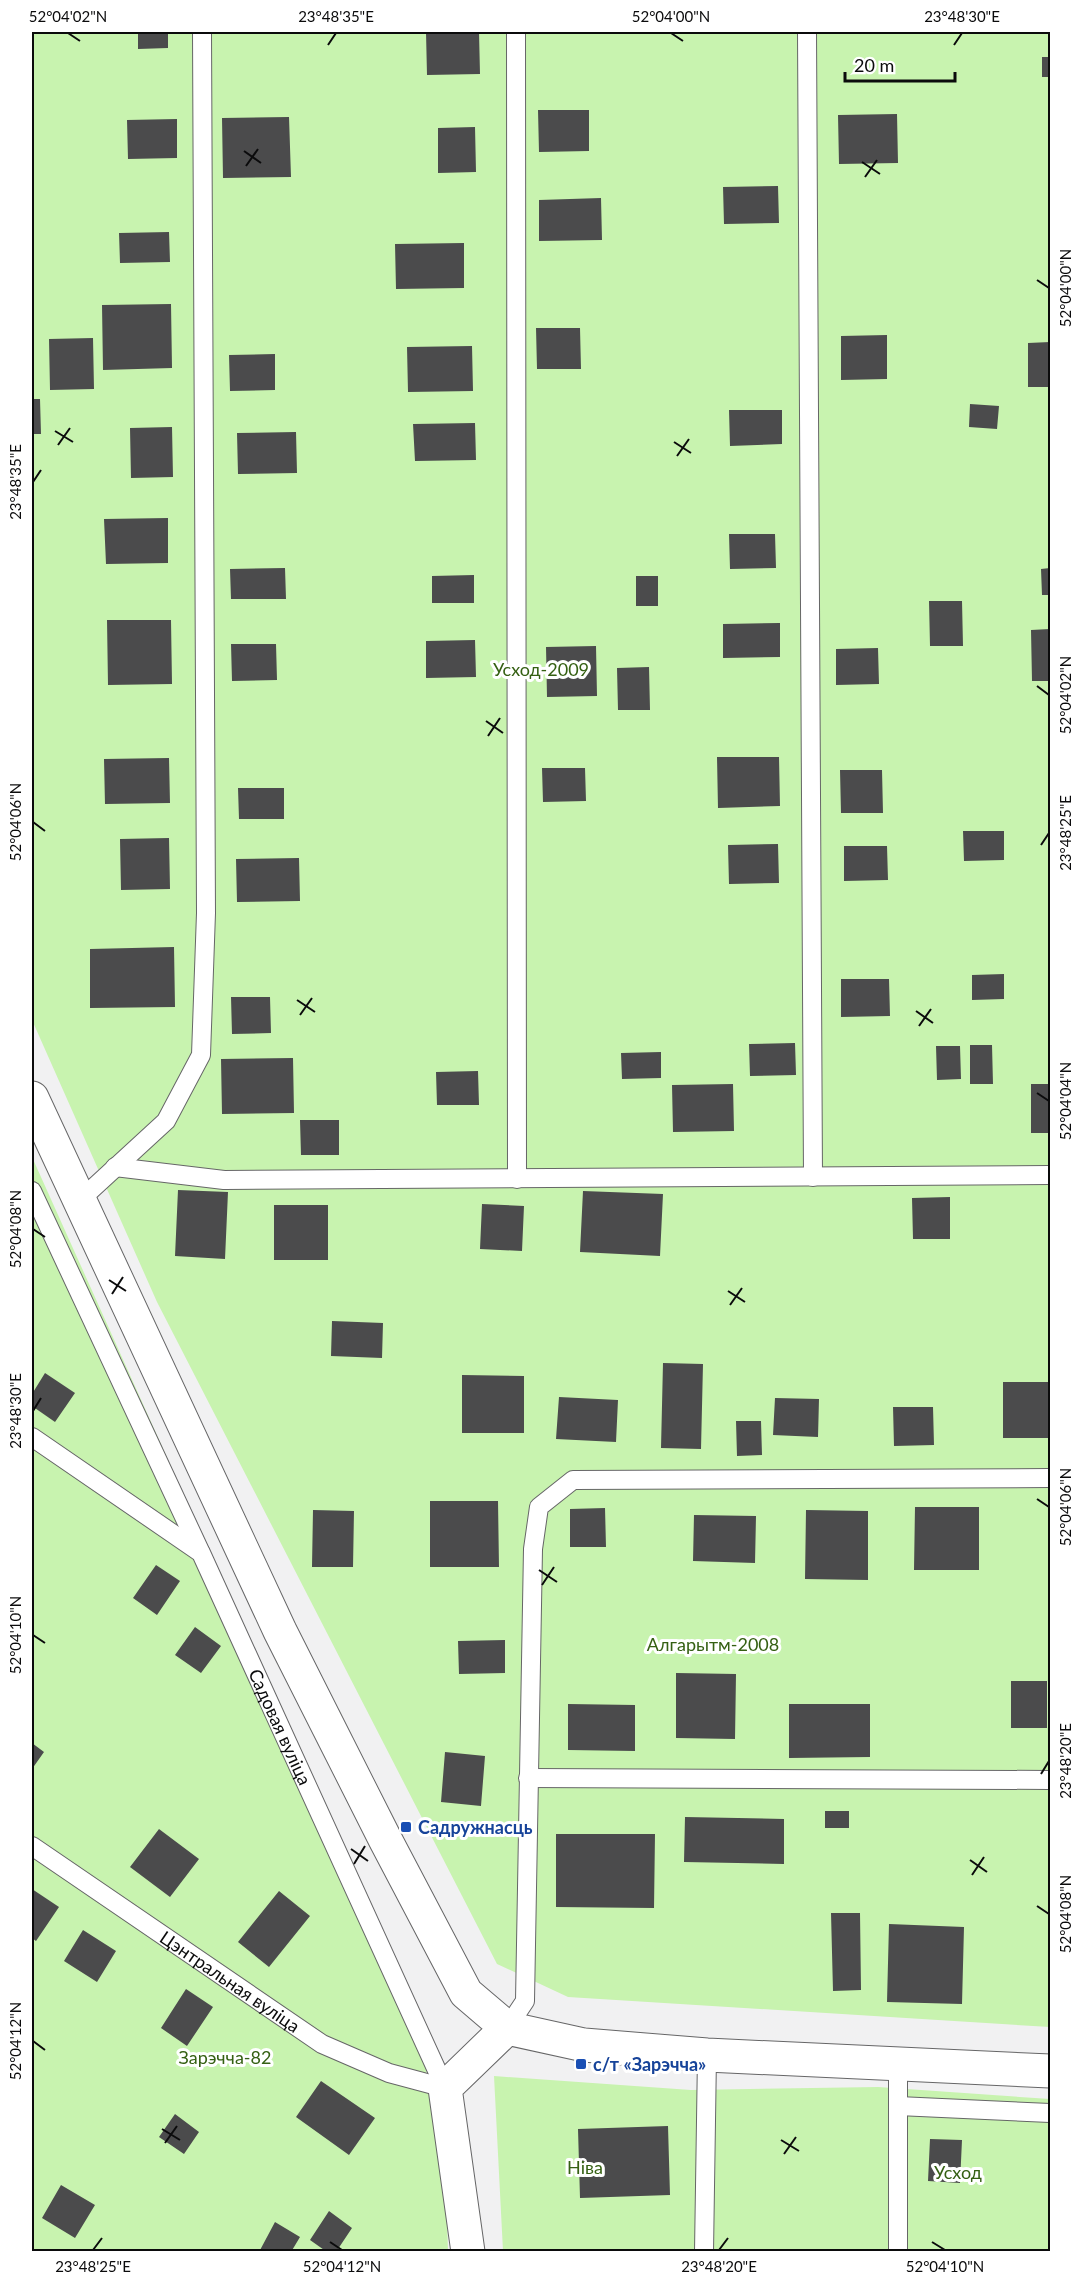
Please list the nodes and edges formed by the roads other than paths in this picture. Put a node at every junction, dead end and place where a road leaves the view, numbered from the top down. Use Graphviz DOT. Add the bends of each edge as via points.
graph roads {
  1 [pos="202,32"];
  2 [pos="516,32"];
  3 [pos="807,32"];
  4 [pos="32,1098"];
  5 [pos="115,1167"];
  6 [pos="1050,1175"];
  7 [pos="813,1177"];
  8 [pos="517,1179"];
  9 [pos="32,1191"];
  10 [pos="79,1201"];
  11 [pos="32,1437"];
  12 [pos="1050,1478"];
  13 [pos="201,1553"];
  14 [pos="528,1778"];
  15 [pos="1050,1780"];
  16 [pos="32,1846"];
  17 [pos="507,2028"];
  18 [pos="706,2055"];
  19 [pos="898,2064"];
  20 [pos="1050,2071"];
  21 [pos="445,2088"];
  22 [pos="898,2106"];
  23 [pos="1050,2113"];
  24 [pos="468,2252"];
  25 [pos="704,2252"];
  26 [pos="898,2252"];
  1 -- 5 [label="lane" via="206,913 201,1055 166,1121"];
  2 -- 8 [label="lane"];
  3 -- 7 [label="lane"];
  4 -- 10 [label="street"];
  5 -- 8 [label="lane" via="224,1180"];
  5 -- 10 [label="lane"];
  6 -- 7 [label="lane"];
  7 -- 8 [label="lane"];
  9 -- 13 [label="lane, Садовая вуліца"];
  10 -- 17 [label="street" via="280,1631 385,1839 466,1993"];
  11 -- 13 [label="lane"];
  12 -- 14 [label="lane" via="573,1480 539,1507 532,1549"];
  13 -- 21 [label="lane, Садовая вуліца"];
  14 -- 15 [label="lane"];
  14 -- 17 [label="lane" via="525,2001"];
  16 -- 21 [label="lane, Цэнтральная вуліца" via="322,2044 389,2073"];
  17 -- 18 [label="street" via="584,2045"];
  17 -- 21 [label="street"];
  18 -- 19 [label="street"];
  18 -- 25 [label="lane"];
  19 -- 20 [label="street"];
  19 -- 22 [label="lane"];
  21 -- 24 [label="street"];
  22 -- 23 [label="lane"];
  22 -- 26 [label="lane"];
}
